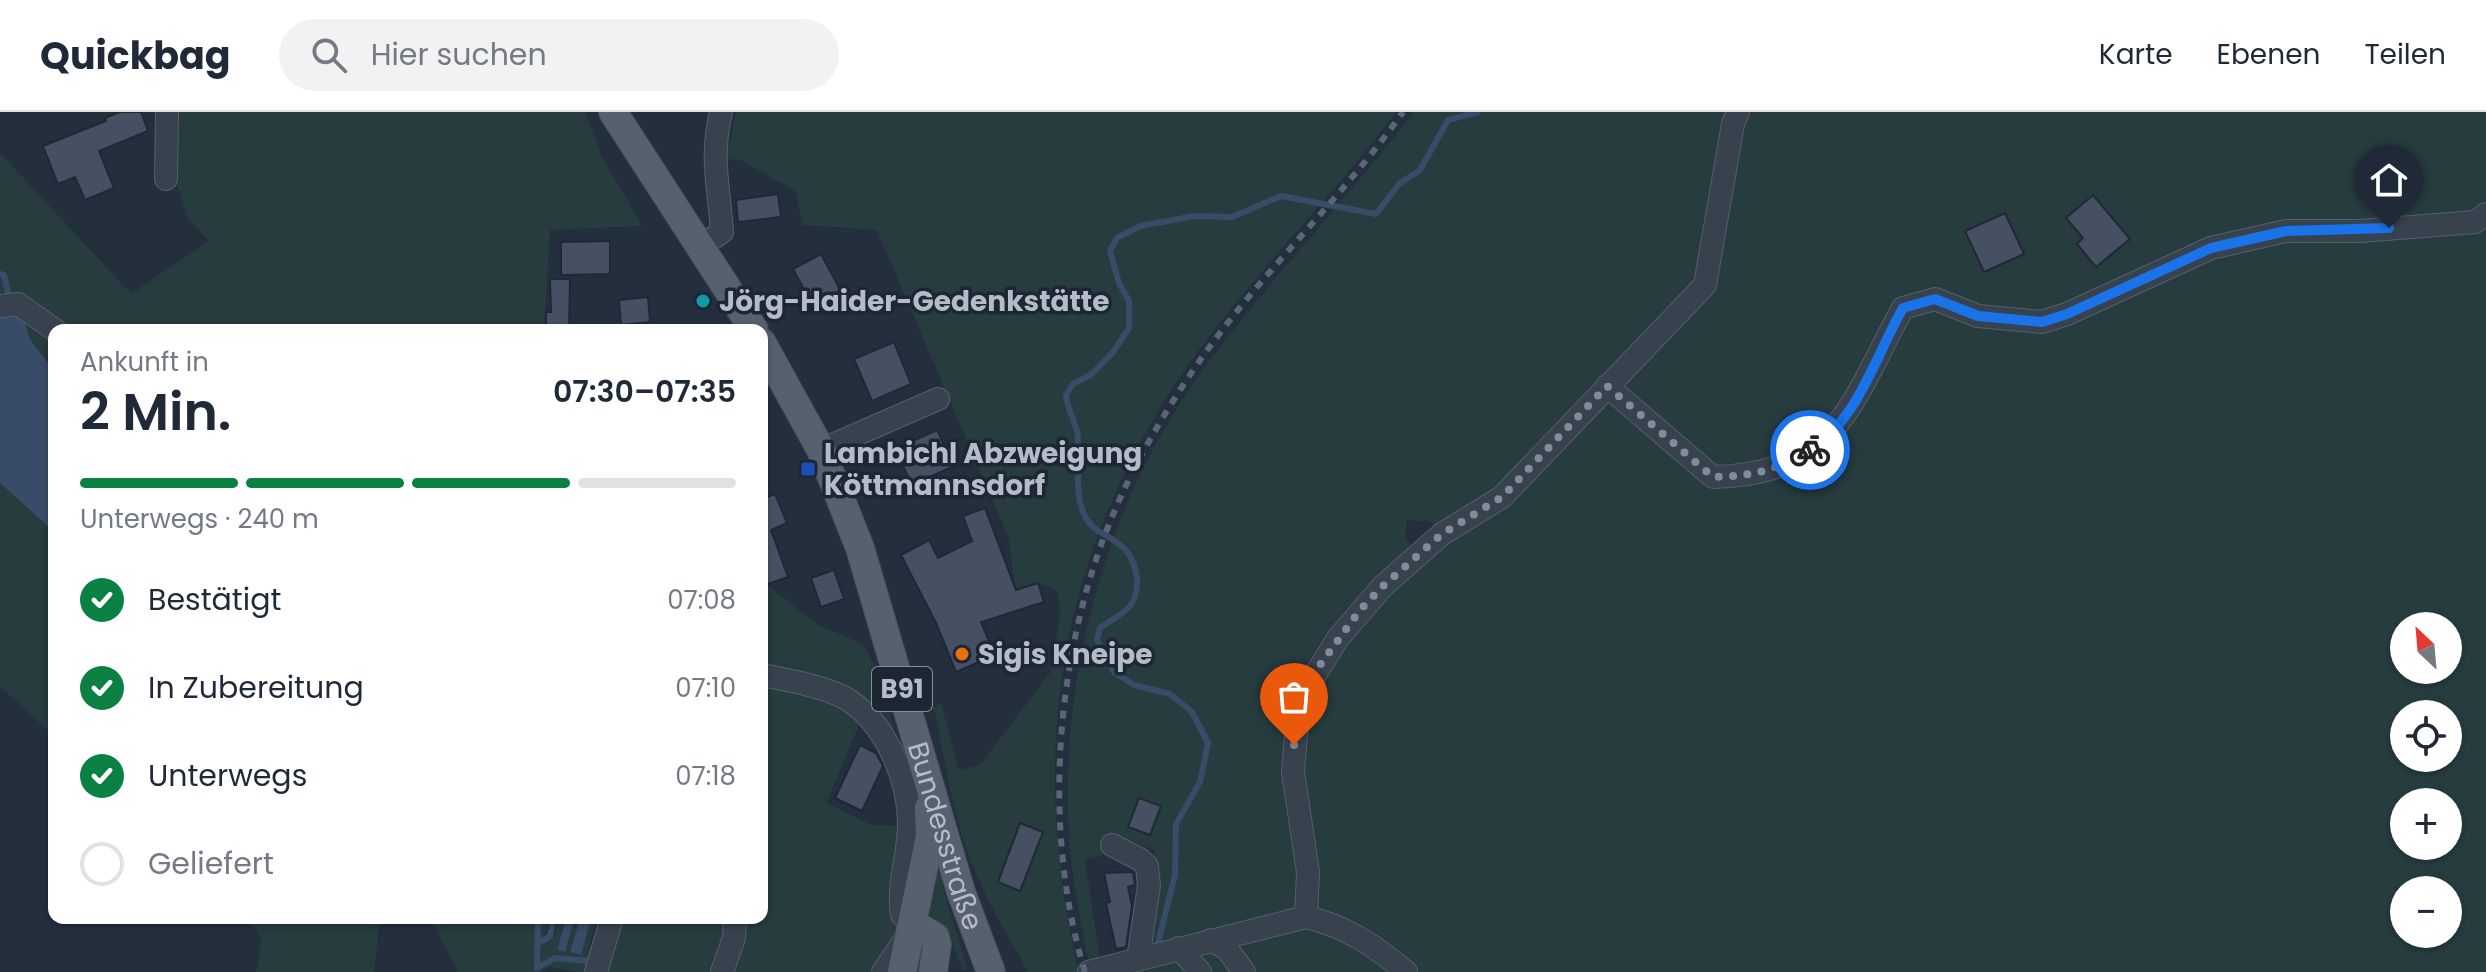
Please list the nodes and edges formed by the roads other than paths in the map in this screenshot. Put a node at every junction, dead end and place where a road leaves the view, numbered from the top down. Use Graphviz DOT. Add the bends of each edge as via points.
graph roads {
  1 [pos="167,112"];
  2 [pos="613,112"];
  3 [pos="721,112"];
  4 [pos="1738,112"];
  5 [pos="166,179"];
  6 [pos="2486,214"];
  7 [pos="711,239"];
  8 [pos="7,305"];
  9 [pos="751,324"];
  10 [pos="48,326"];
  11 [pos="768,354"];
  12 [pos="1607,386"];
  13 [pos="938,399"];
  14 [pos="821,450"];
  15 [pos="768,676"];
  16 [pos="926,775"];
  17 [pos="1112,845"];
  18 [pos="1306,917"];
  19 [pos="610,924"];
  20 [pos="735,924"];
  21 [pos="912,928"];
  22 [pos="1211,940"];
  23 [pos="1179,948"];
  24 [pos="1138,959"];
  25 [pos="1095,970"];
  26 [pos="596,972"];
  27 [pos="722,972"];
  28 [pos="883,972"];
  29 [pos="902,972"];
  30 [pos="933,972"];
  31 [pos="991,972"];
  32 [pos="1200,972"];
  33 [pos="1244,972"];
  34 [pos="1406,972"];
  1 -- 5 [label="street"];
  2 -- 7 [label="main road" via="665,195"];
  3 -- 7 [label="street" via="714,141"];
  4 -- 12 [label="street" via="1705,285"];
  6 -- 12 [label="street" via="2475,222 2286,231 2211,248 2042,322 1978,316 1935,299 1903,308 1861,392 1826,440 1783,467 1741,476 1713,477"];
  7 -- 9 [label="main road"];
  8 -- 10 [label="street"];
  11 -- 14 [label="main road, Bundesstraße / B91"];
  12 -- 18 [label="street" via="1502,497 1442,534 1383,586 1353,619 1305,691 1293,772 1308,872"];
  13 -- 14 [label="street"];
  14 -- 16 [label="main road, Bundesstraße / B91" via="869,576"];
  15 -- 21 [label="street" via="843,697 870,718 888,746 908,808 899,899"];
  16 -- 21 [label="main road" via="930,836"];
  16 -- 31 [label="main road, Bundesstraße / B91"];
  17 -- 24 [label="street" via="1147,866"];
  18 -- 22 [label="street"];
  18 -- 34 [label="street" via="1351,932"];
  19 -- 26 [label="street"];
  20 -- 27 [label="street"];
  21 -- 28 [label="street"];
  21 -- 29 [label="main road"];
  21 -- 30 [label="main road" via="935,937"];
  22 -- 23 [label="street"];
  22 -- 33 [label="street" via="1227,949"];
  23 -- 24 [label="street"];
  23 -- 32 [label="street"];
  24 -- 25 [label="street"];
}
